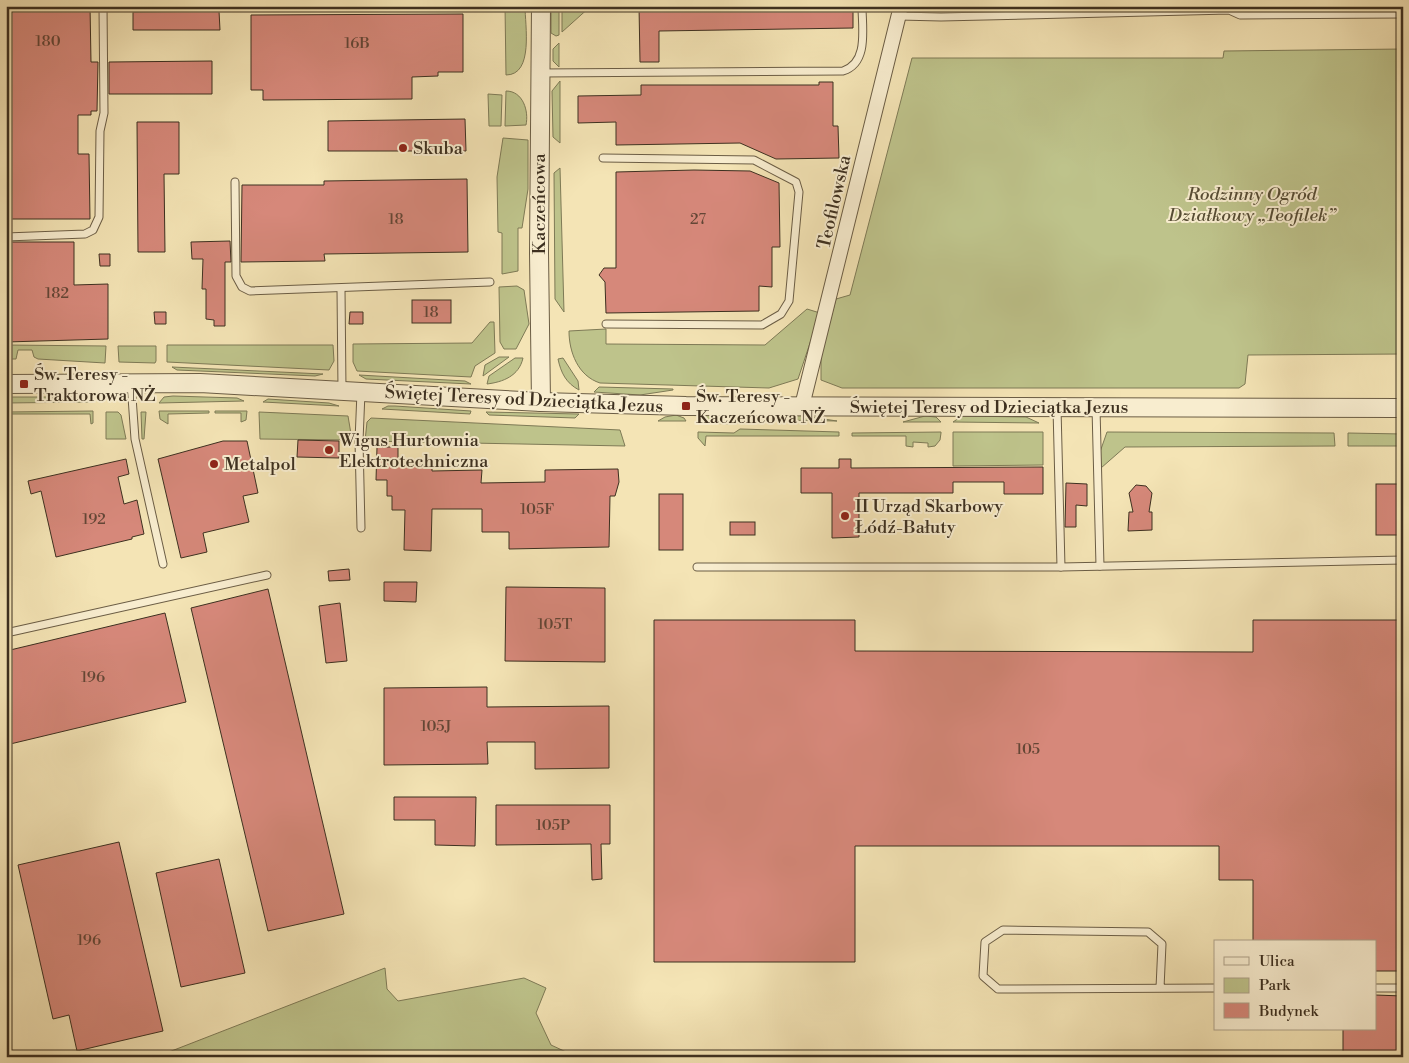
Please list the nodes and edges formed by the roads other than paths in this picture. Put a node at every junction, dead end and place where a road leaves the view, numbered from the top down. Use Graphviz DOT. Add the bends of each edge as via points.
graph roads {
  1 [pos="103,6"];
  2 [pos="541,6"];
  3 [pos="862,6"];
  4 [pos="900,11"];
  5 [pos="1403,14"];
  6 [pos="541,73"];
  7 [pos="603,158"];
  8 [pos="235,182"];
  9 [pos="6,237"];
  10 [pos="490,282"];
  11 [pos="342,289"];
  12 [pos="606,324"];
  13 [pos="131,383"];
  14 [pos="6,384"];
  15 [pos="342,390"];
  16 [pos="361,392"];
  17 [pos="541,402"];
  18 [pos="802,406"];
  19 [pos="1058,407"];
  20 [pos="1096,408"];
  21 [pos="1403,408"];
  22 [pos="361,528"];
  23 [pos="1403,560"];
  24 [pos="163,564"];
  25 [pos="1100,566"];
  26 [pos="697,567"];
  27 [pos="1061,567"];
  28 [pos="267,575"];
  29 [pos="6,633"];
  30 [pos="1160,988"];
  31 [pos="1214,988"];
  32 [pos="1376,988"];
  33 [pos="1403,988"];
  1 -- 9 [label="lane" via="104,113 100,131 97,226 85,234"];
  2 -- 6 [label="street, Kaczeńcowa"];
  3 -- 6 [label="lane" via="862,51 857,61 843,72"];
  4 -- 5 [label="lane" via="941,17 1229,10 1240,15"];
  4 -- 18 [label="street, Teofilowska"];
  6 -- 17 [label="street, Kaczeńcowa"];
  7 -- 12 [label="lane" via="754,160 796,182 799,192 790,301 780,314 762,325"];
  8 -- 11 [label="lane" via="236,276 242,287 250,291"];
  10 -- 11 [label="lane"];
  11 -- 15 [label="lane"];
  13 -- 14 [label="street, Świętej Teresy od Dzieciątka Jezus"];
  13 -- 15 [label="street, Świętej Teresy od Dzieciątka Jezus"];
  13 -- 24 [label="lane" via="135,440"];
  15 -- 16 [label="street, Świętej Teresy od Dzieciątka Jezus"];
  16 -- 17 [label="street, Świętej Teresy od Dzieciątka Jezus"];
  16 -- 22 [label="lane"];
  17 -- 18 [label="street, Świętej Teresy od Dzieciątka Jezus"];
  18 -- 19 [label="street, Świętej Teresy od Dzieciątka Jezus"];
  19 -- 20 [label="street, Świętej Teresy od Dzieciątka Jezus"];
  19 -- 27 [label="lane"];
  20 -- 21 [label="street, Świętej Teresy od Dzieciątka Jezus"];
  20 -- 25 [label="lane"];
  23 -- 25 [label="lane"];
  25 -- 27 [label="lane"];
  26 -- 27 [label="lane"];
  28 -- 29 [label="lane"];
  30 -- 30 [label="lane" via="998,989 983,976 985,942 1003,930 1148,932 1162,944"];
  30 -- 31 [label="lane"];
  32 -- 33 [label="lane"];
}
